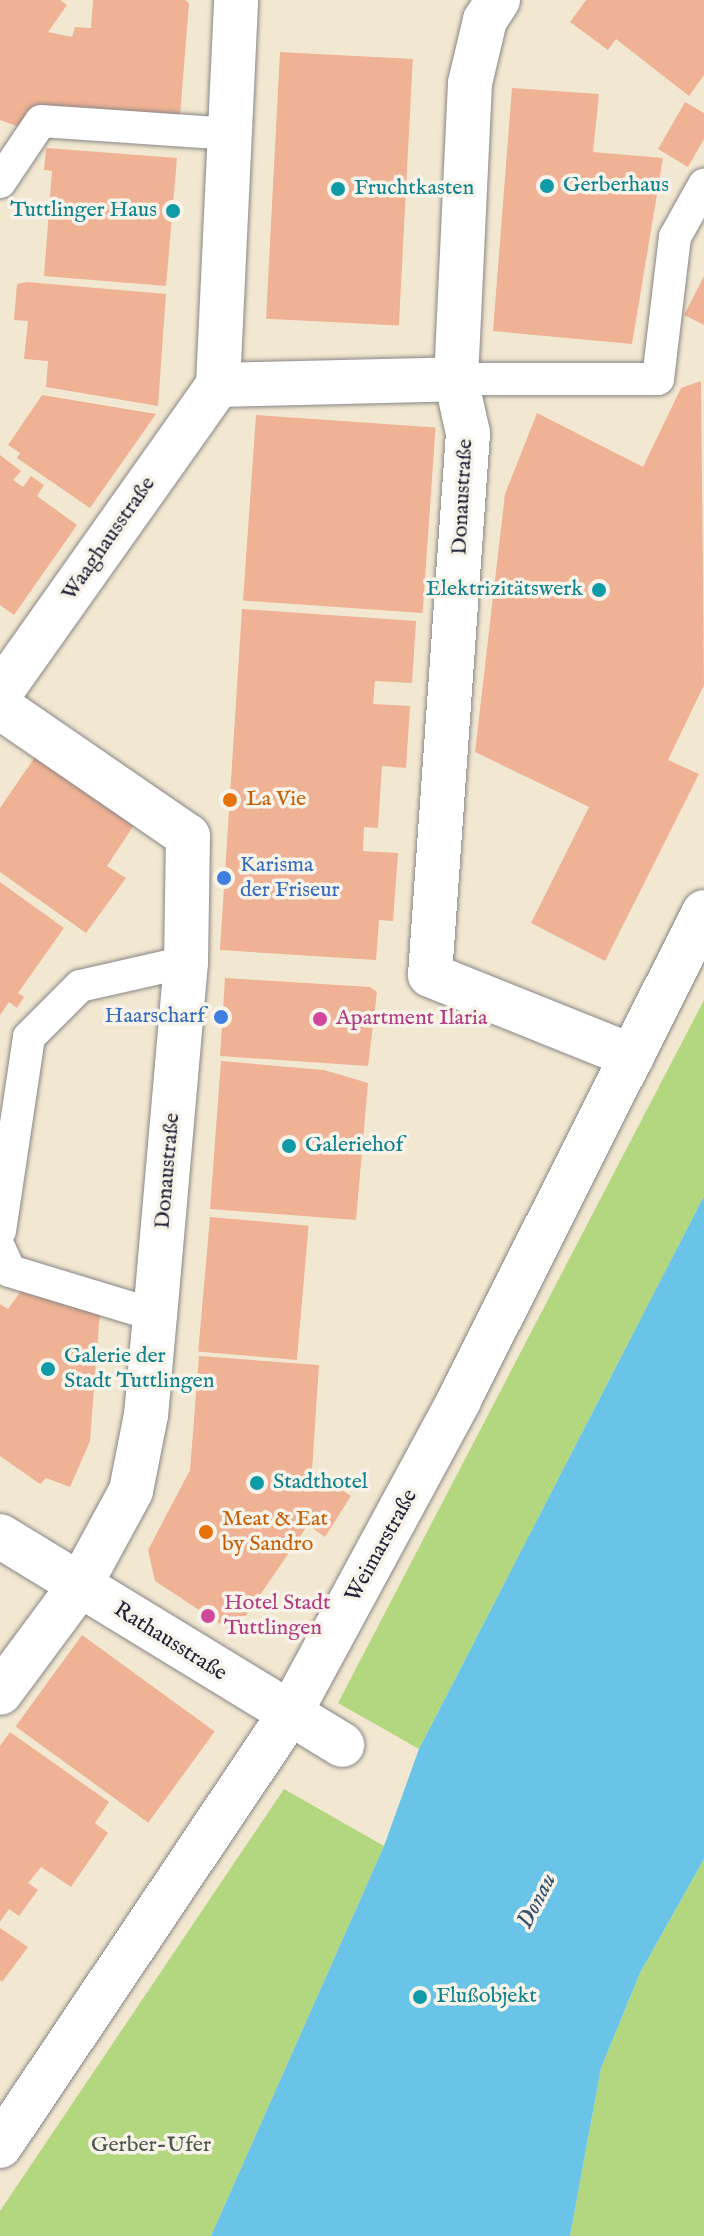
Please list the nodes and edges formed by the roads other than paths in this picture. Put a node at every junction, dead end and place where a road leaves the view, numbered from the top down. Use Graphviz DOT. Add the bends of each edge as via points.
graph roads {
  1 [pos="236,0"];
  2 [pos="498,0"];
  3 [pos="232,134"];
  4 [pos="0,182"];
  5 [pos="704,185"];
  6 [pos="456,379"];
  7 [pos="218,385"];
  8 [pos="0,693"];
  9 [pos="0,707"];
  10 [pos="704,912"];
  11 [pos="186,962"];
  12 [pos="632,1056"];
  13 [pos="0,1231"];
  14 [pos="0,1249"];
  15 [pos="155,1315"];
  16 [pos="0,1536"];
  17 [pos="80,1585"];
  18 [pos="0,1693"];
  19 [pos="289,1715"];
  20 [pos="342,1745"];
  21 [pos="0,2146"];
  1 -- 3 [label="street"];
  2 -- 6 [label="street, Donaustraße" via="485,20 470,83"];
  3 -- 4 [label="lane" via="41,121"];
  3 -- 7 [label="street"];
  5 -- 6 [label="lane" via="675,237 658,379"];
  6 -- 7 [label="street"];
  6 -- 12 [label="street, Donaustraße" via="468,433 430,975"];
  7 -- 8 [label="street, Waaghausstraße"];
  9 -- 11 [label="street, Donaustraße" via="188,836"];
  10 -- 12 [label="street, Weimarstraße"];
  11 -- 13 [label="lane" via="80,986 29,1037"];
  11 -- 15 [label="street, Donaustraße"];
  12 -- 19 [label="street, Weimarstraße" via="445,1427"];
  14 -- 15 [label="lane" via="10,1271"];
  15 -- 17 [label="street, Donaustraße" via="146,1415 131,1491"];
  16 -- 17 [label="street, Rathausstraße"];
  17 -- 18 [label="street, Donaustraße"];
  17 -- 19 [label="street, Rathausstraße"];
  19 -- 20 [label="street, Rathausstraße"];
  19 -- 21 [label="street, Weimarstraße"];
}
